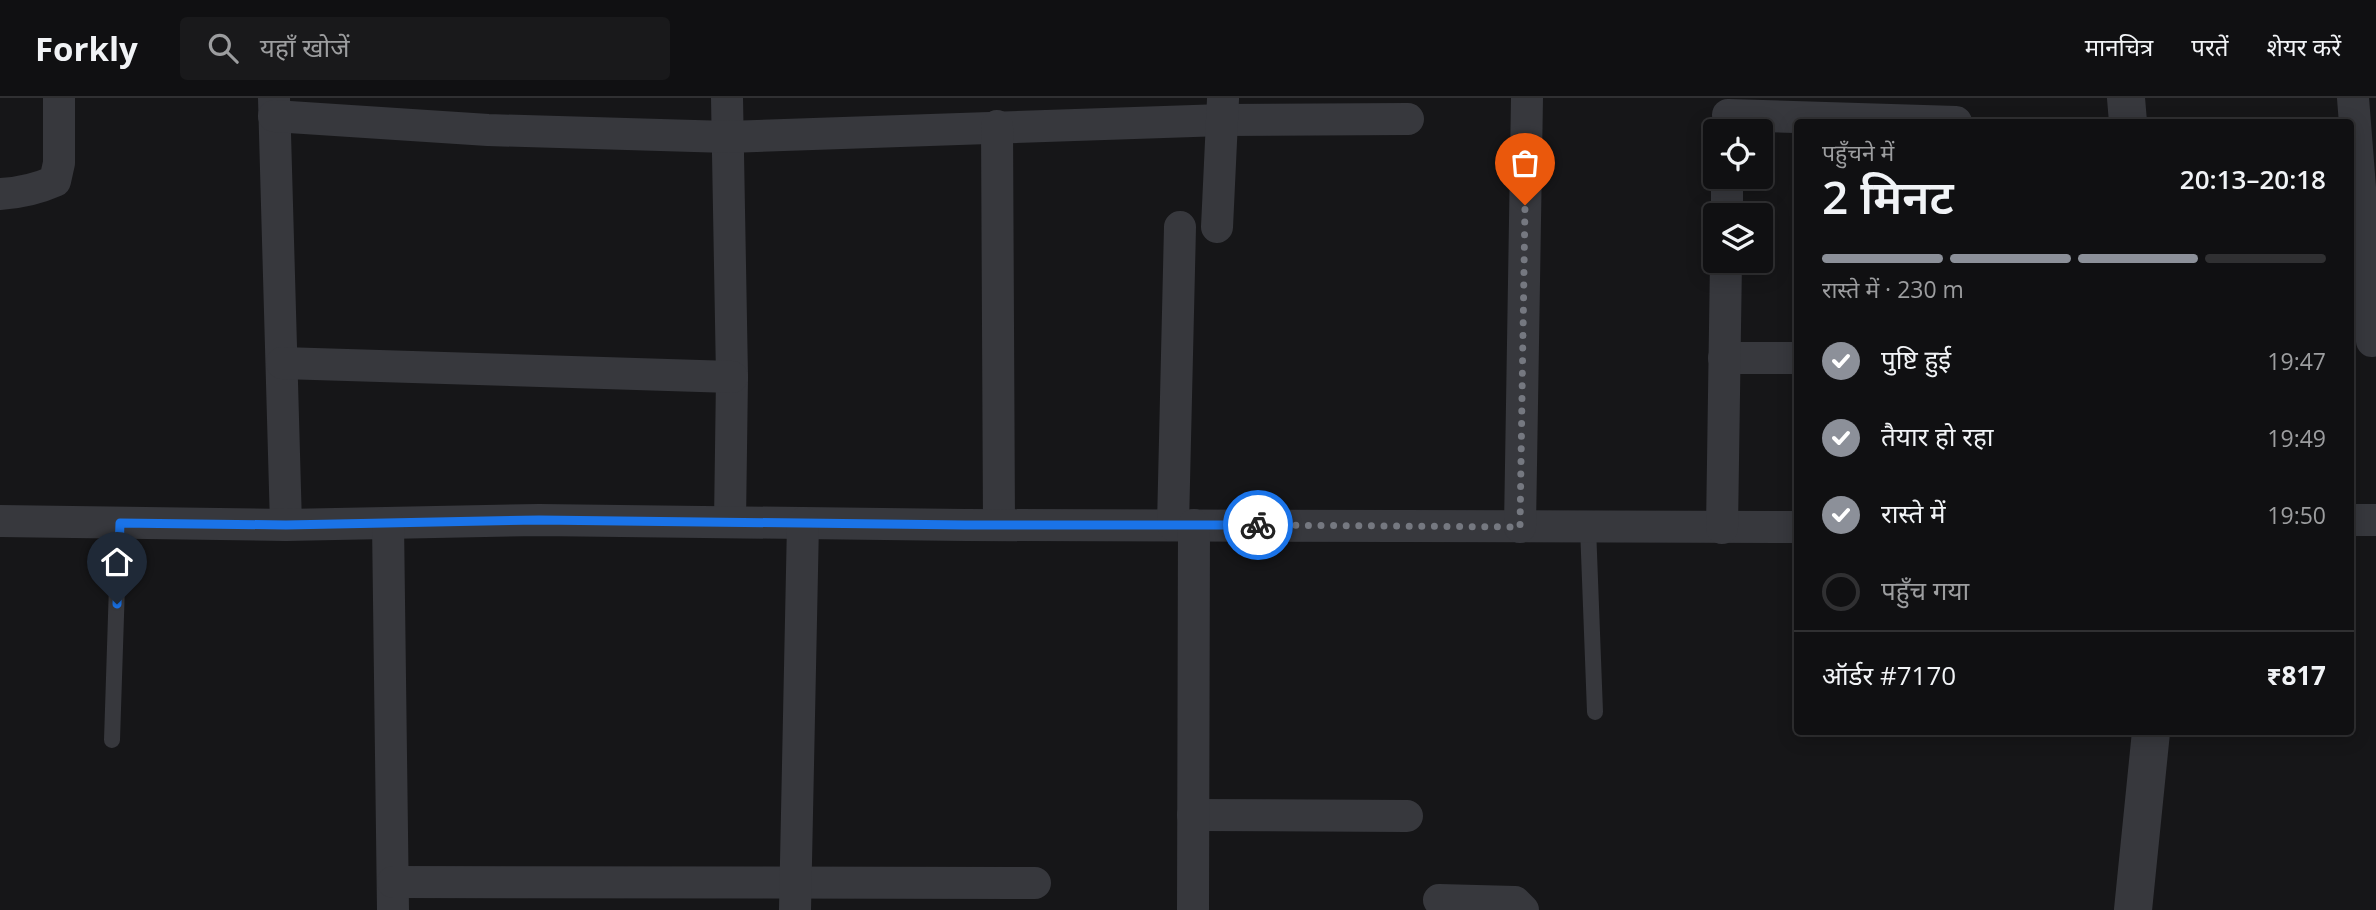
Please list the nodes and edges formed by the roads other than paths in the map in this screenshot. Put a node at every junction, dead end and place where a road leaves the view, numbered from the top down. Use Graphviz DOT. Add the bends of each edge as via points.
graph roads {
  1 [pos="59,98"];
  2 [pos="727,98"];
  3 [pos="1527,98"];
  4 [pos="2126,98"];
  5 [pos="2353,98"];
  6 [pos="274,107"];
  7 [pos="1223,109"];
  8 [pos="1728,115"];
  9 [pos="1408,119"];
  10 [pos="1858,119"];
  11 [pos="2128,119"];
  12 [pos="996,126"];
  13 [pos="728,137"];
  14 [pos="0,194"];
  15 [pos="1180,227"];
  16 [pos="1217,227"];
  17 [pos="1726,273"];
  18 [pos="2366,341"];
  19 [pos="1724,358"];
  20 [pos="1794,358"];
  21 [pos="282,363"];
  22 [pos="732,377"];
  23 [pos="2354,520"];
  24 [pos="2376,520"];
  25 [pos="0,521"];
  26 [pos="730,522"];
  27 [pos="120,523"];
  28 [pos="388,523"];
  29 [pos="803,523"];
  30 [pos="999,524"];
  31 [pos="1184,524"];
  32 [pos="286,525"];
  33 [pos="1520,527"];
  34 [pos="1588,527"];
  35 [pos="1794,527"];
  36 [pos="1722,528"];
  37 [pos="1595,712"];
  38 [pos="2151,735"];
  39 [pos="112,740"];
  40 [pos="1193,815"];
  41 [pos="1407,816"];
  42 [pos="1035,883"];
  43 [pos="393,896"];
  44 [pos="795,897"];
  45 [pos="1438,900"];
  46 [pos="1193,910"];
  47 [pos="1523,910"];
  48 [pos="2133,910"];
  1 -- 14 [label="street" via="55,181 18,194"];
  2 -- 13 [label="street"];
  3 -- 33 [label="street"];
  4 -- 11 [label="street"];
  5 -- 18 [label="street"];
  6 -- 13 [label="street" via="488,130"];
  6 -- 21 [label="street"];
  7 -- 9 [label="street"];
  7 -- 12 [label="street"];
  7 -- 16 [label="street"];
  8 -- 10 [label="street"];
  12 -- 13 [label="street"];
  12 -- 30 [label="street"];
  13 -- 22 [label="street"];
  15 -- 31 [label="street"];
  17 -- 19 [label="street"];
  19 -- 20 [label="street"];
  19 -- 36 [label="street"];
  21 -- 22 [label="street"];
  21 -- 32 [label="street"];
  22 -- 26 [label="street"];
  23 -- 24 [label="street"];
  25 -- 27 [label="street"];
  26 -- 28 [label="street"];
  26 -- 29 [label="street"];
  27 -- 32 [label="street"];
  27 -- 39 [label="lane"];
  28 -- 32 [label="street"];
  28 -- 43 [label="street"];
  29 -- 30 [label="street"];
  29 -- 44 [label="street"];
  30 -- 31 [label="street"];
  31 -- 33 [label="street"];
  31 -- 40 [label="street"];
  33 -- 34 [label="street"];
  34 -- 36 [label="street"];
  34 -- 37 [label="lane"];
  35 -- 36 [label="street"];
  38 -- 48 [label="street"];
  40 -- 41 [label="street"];
  40 -- 46 [label="street"];
  42 -- 44 [label="street"];
  43 -- 44 [label="street"];
  45 -- 47 [label="street" via="1516,902"];
}
